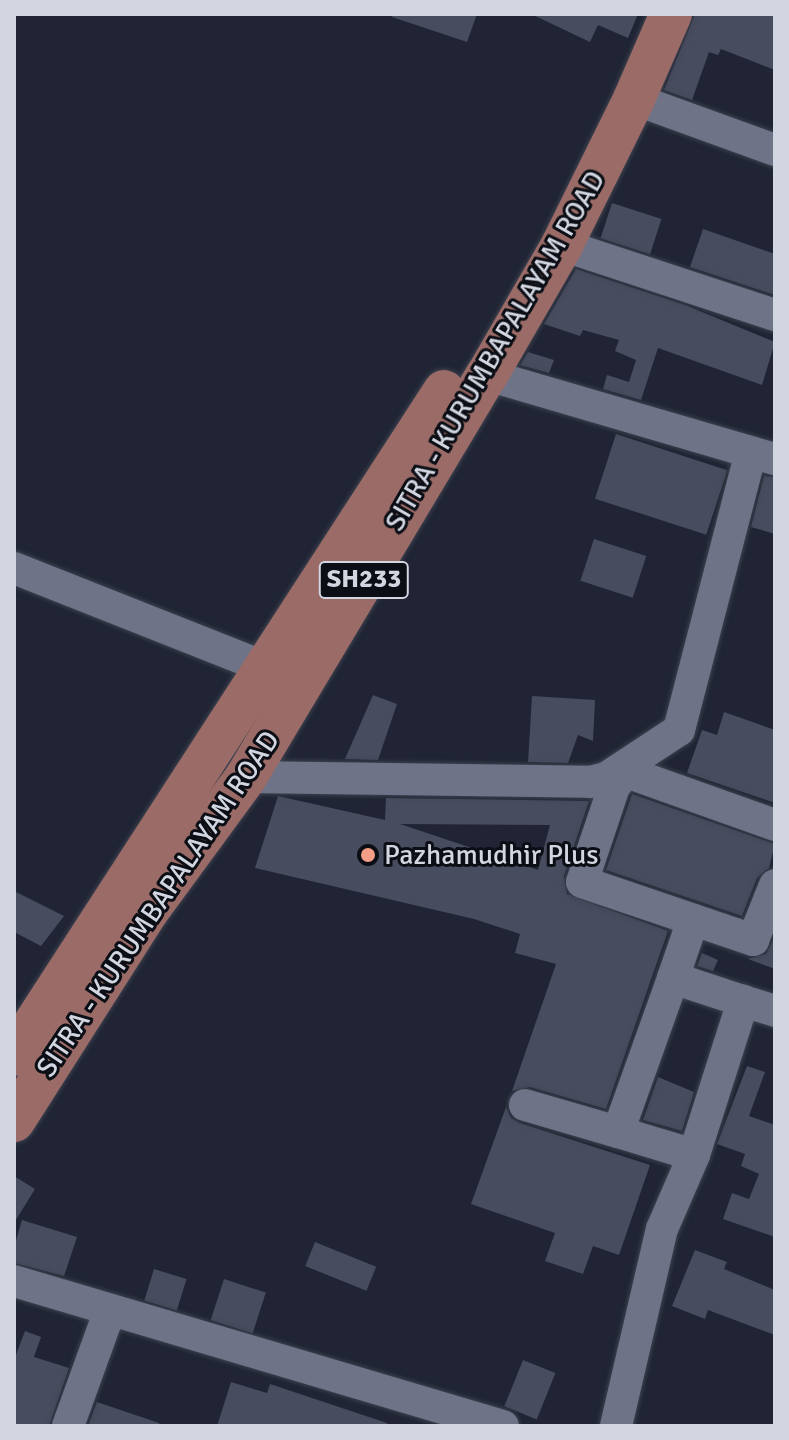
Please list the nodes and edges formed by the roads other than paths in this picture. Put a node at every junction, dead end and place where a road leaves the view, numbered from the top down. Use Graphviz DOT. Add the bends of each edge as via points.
graph roads {
  1 [pos="644,14"];
  2 [pos="671,14"];
  3 [pos="634,99"];
  4 [pos="775,150"];
  5 [pos="562,245"];
  6 [pos="775,315"];
  7 [pos="487,375"];
  8 [pos="763,456"];
  9 [pos="14,568"];
  10 [pos="266,668"];
  11 [pos="246,777"];
  12 [pos="775,825"];
  13 [pos="775,885"];
  14 [pos="693,920"];
  15 [pos="673,978"];
  16 [pos="743,1001"];
  17 [pos="775,1011"];
  18 [pos="14,1055"];
  19 [pos="525,1105"];
  20 [pos="14,1121"];
  21 [pos="618,1132"];
  22 [pos="694,1155"];
  23 [pos="14,1281"];
  24 [pos="110,1310"];
  25 [pos="68,1426"];
  26 [pos="503,1426"];
  27 [pos="616,1426"];
  1 -- 10 [label="main road" via="546,220 427,419"];
  2 -- 3 [label="main road, SITRA - KURUMBAPALAYAM ROAD / SH233"];
  3 -- 4 [label="street"];
  3 -- 5 [label="main road, SITRA - KURUMBAPALAYAM ROAD / SH233"];
  5 -- 6 [label="street"];
  5 -- 7 [label="main road, SITRA - KURUMBAPALAYAM ROAD / SH233"];
  7 -- 8 [label="street"];
  7 -- 11 [label="main road, SITRA - KURUMBAPALAYAM ROAD / SH233"];
  8 -- 11 [label="street" via="679,730 621,768 590,782"];
  9 -- 10 [label="street"];
  10 -- 18 [label="main road"];
  11 -- 20 [label="main road, SITRA - KURUMBAPALAYAM ROAD / SH233" via="147,912"];
  12 -- 14 [label="street" via="622,773 582,882"];
  13 -- 14 [label="street" via="753,940"];
  14 -- 15 [label="street"];
  15 -- 16 [label="street"];
  15 -- 21 [label="street"];
  16 -- 17 [label="street"];
  16 -- 22 [label="street"];
  19 -- 21 [label="street"];
  21 -- 22 [label="street"];
  22 -- 27 [label="street" via="662,1229"];
  23 -- 24 [label="street"];
  24 -- 25 [label="street"];
  24 -- 26 [label="street"];
}
